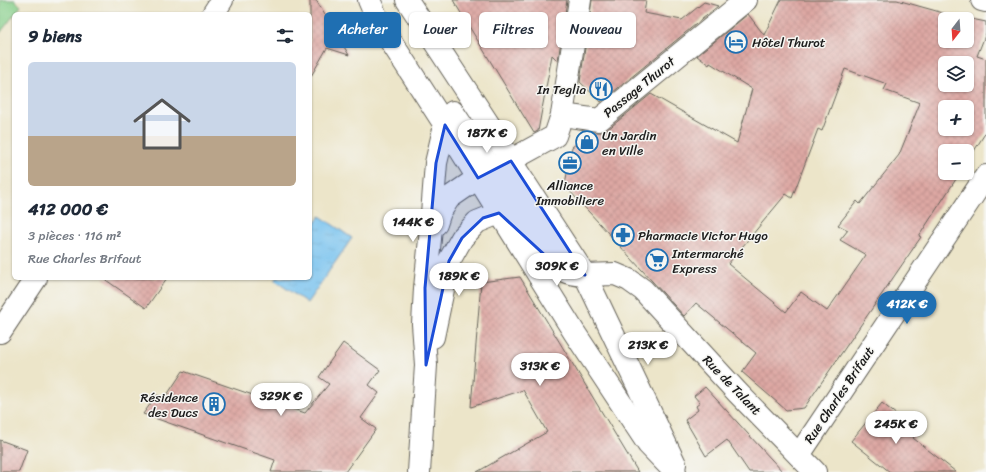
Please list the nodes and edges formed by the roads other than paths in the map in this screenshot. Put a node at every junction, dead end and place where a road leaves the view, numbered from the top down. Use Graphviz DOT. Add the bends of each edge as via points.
graph roads {
  1 [pos="369,0"];
  2 [pos="377,0"];
  3 [pos="407,0"];
  4 [pos="580,0"];
  5 [pos="746,0"];
  6 [pos="982,0"];
  7 [pos="986,1"];
  8 [pos="562,115"];
  9 [pos="445,125"];
  10 [pos="494,170"];
  11 [pos="986,176"];
  12 [pos="504,203"];
  13 [pos="430,239"];
  14 [pos="585,275"];
  15 [pos="35,280"];
  16 [pos="0,332"];
  17 [pos="426,365"];
  18 [pos="799,455"];
  19 [pos="419,472"];
  20 [pos="675,472"];
  21 [pos="679,472"];
  22 [pos="816,472"];
  1 -- 9 [label="street" via="379,23"];
  2 -- 10 [label="street"];
  3 -- 10 [label="street"];
  4 -- 8 [label="street"];
  5 -- 8 [label="street, Passage Thurot" via="599,120"];
  6 -- 7 [label="street"];
  8 -- 10 [label="street" via="555,136"];
  9 -- 10 [label="street"];
  9 -- 13 [label="street" via="436,163"];
  10 -- 12 [label="street"];
  10 -- 12 [label="street" via="512,175"];
  10 -- 13 [label="street" via="449,198 440,212"];
  10 -- 14 [label="street" via="515,168"];
  11 -- 18 [label="street, Rue Charles Brifaut"];
  12 -- 14 [label="street, Rue de Talant" via="560,269 569,274"];
  12 -- 17 [label="street" via="477,222 462,238 449,261"];
  12 -- 20 [label="street" via="574,332 648,444"];
  13 -- 17 [label="street" via="423,324"];
  14 -- 18 [label="street, Rue de Talant" via="615,274 643,290"];
  14 -- 21 [label="street"];
  15 -- 16 [label="street"];
  17 -- 19 [label="street"];
  18 -- 22 [label="street, Rue de Talant"];
}
